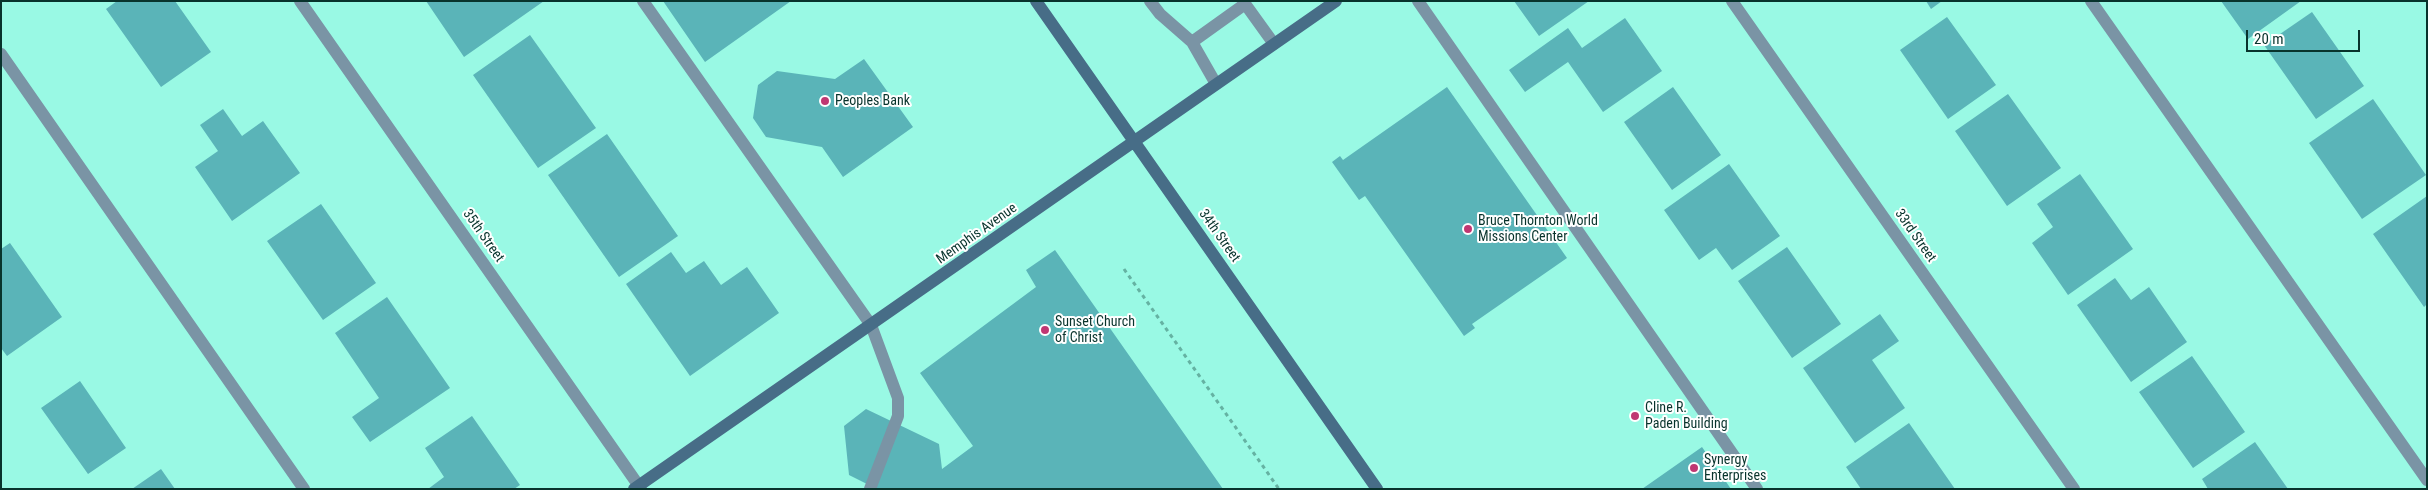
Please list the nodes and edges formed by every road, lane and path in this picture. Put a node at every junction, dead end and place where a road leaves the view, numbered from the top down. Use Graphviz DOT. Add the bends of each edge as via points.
graph roads {
  1 [pos="300,1"];
  2 [pos="643,1"];
  3 [pos="1036,1"];
  4 [pos="1150,1"];
  5 [pos="1336,1"];
  6 [pos="1418,1"];
  7 [pos="1732,1"];
  8 [pos="2091,1"];
  9 [pos="1244,2"];
  10 [pos="1192,42"];
  11 [pos="1274,44"];
  12 [pos="1,54"];
  13 [pos="1216,84"];
  14 [pos="1135,142"];
  15 [pos="1124,269"];
  16 [pos="871,325"];
  17 [pos="2427,480"];
  18 [pos="638,488"];
  19 [pos="304,489"];
  20 [pos="870,489"];
  21 [pos="1279,489"];
  22 [pos="1377,489"];
  23 [pos="1758,489"];
  24 [pos="2074,489"];
  1 -- 18 [label="street, 35th Street"];
  2 -- 16 [label="street"];
  3 -- 14 [label="street, 34th Street"];
  4 -- 10 [label="street"];
  5 -- 11 [label="street, Memphis Avenue"];
  6 -- 23 [label="street"];
  7 -- 24 [label="street, 33rd Street"];
  8 -- 17 [label="street"];
  9 -- 10 [label="street"];
  9 -- 11 [label="street"];
  10 -- 13 [label="street"];
  11 -- 13 [label="street, Memphis Avenue"];
  12 -- 19 [label="street"];
  13 -- 14 [label="street, Memphis Avenue"];
  14 -- 16 [label="street, Memphis Avenue"];
  14 -- 22 [label="street, 34th Street"];
  15 -- 21 [label="path"];
  16 -- 18 [label="street, Memphis Avenue"];
  16 -- 20 [label="street" via="898,398 898,416"];
}
